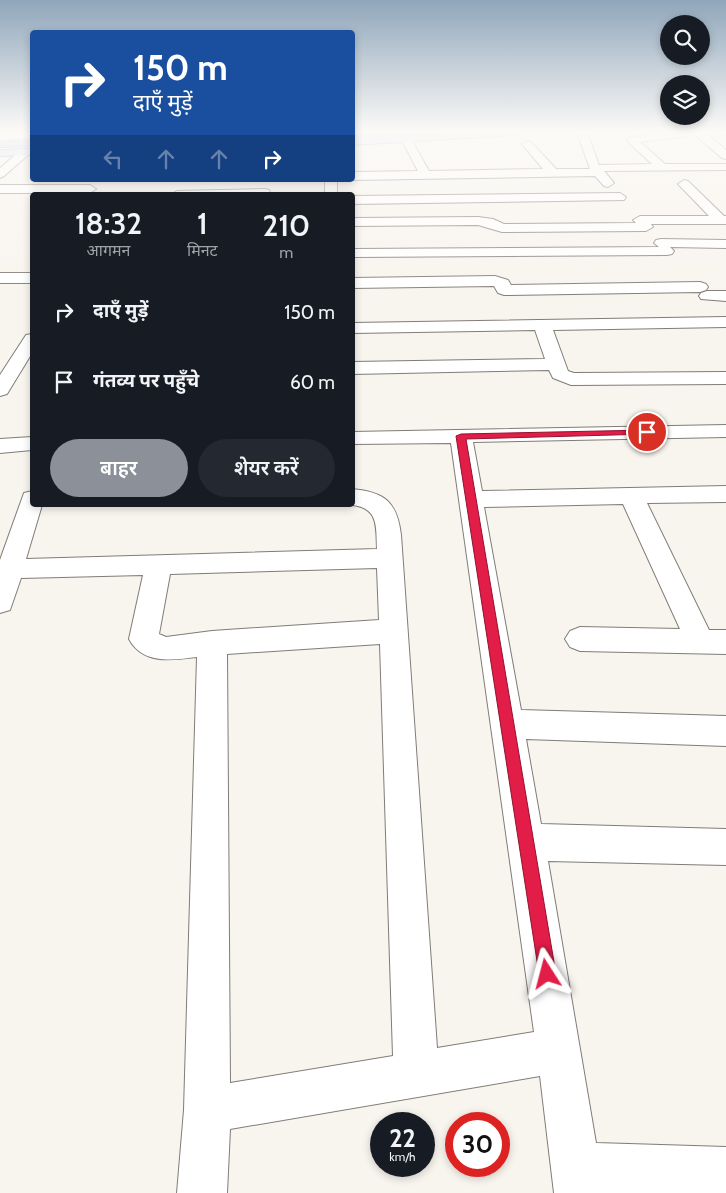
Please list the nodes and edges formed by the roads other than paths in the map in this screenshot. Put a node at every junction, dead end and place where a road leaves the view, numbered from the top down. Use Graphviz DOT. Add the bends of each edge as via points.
graph roads {
  1 [pos="91,188"];
  2 [pos="487,188"];
  3 [pos="684,188"];
  4 [pos="0,189"];
  5 [pos="616,189"];
  6 [pos="488,198"];
  7 [pos="355,200"];
  8 [pos="700,200"];
  9 [pos="717,200"];
  10 [pos="723,220"];
  11 [pos="472,221"];
  12 [pos="355,222"];
  13 [pos="488,222"];
  14 [pos="643,223"];
  15 [pos="726,244"];
  16 [pos="667,251"];
  17 [pos="485,252"];
  18 [pos="355,253"];
  19 [pos="687,273"];
  20 [pos="0,278"];
  21 [pos="30,278"];
  22 [pos="355,283"];
  23 [pos="504,290"];
  24 [pos="704,292"];
  25 [pos="726,296"];
  26 [pos="726,318"];
  27 [pos="726,322"];
  28 [pos="514,325"];
  29 [pos="542,325"];
  30 [pos="355,328"];
  31 [pos="30,342"];
  32 [pos="556,364"];
  33 [pos="355,368"];
  34 [pos="726,378"];
  35 [pos="0,390"];
  36 [pos="724,433"];
  37 [pos="461,436"];
  38 [pos="355,438"];
  39 [pos="30,444"];
  40 [pos="0,446"];
  41 [pos="726,494"];
  42 [pos="631,496"];
  43 [pos="355,497"];
  44 [pos="471,499"];
  45 [pos="30,507"];
  46 [pos="390,558"];
  47 [pos="158,565"];
  48 [pos="12,569"];
  49 [pos="0,602"];
  50 [pos="394,631"];
  51 [pos="580,639"];
  52 [pos="713,642"];
  53 [pos="212,643"];
  54 [pos="507,724"];
  55 [pos="726,731"];
  56 [pos="526,842"];
  57 [pos="726,847"];
  58 [pos="559,1050"];
  59 [pos="416,1075"];
  60 [pos="206,1110"];
  61 [pos="726,1172"];
  62 [pos="577,1180"];
  63 [pos="202,1193"];
  1 -- 4 [label="street"];
  2 -- 6 [label="street"];
  3 -- 8 [label="street"];
  5 -- 6 [label="street"];
  5 -- 14 [label="street"];
  6 -- 7 [label="street"];
  6 -- 13 [label="street"];
  8 -- 9 [label="street"];
  8 -- 10 [label="street"];
  10 -- 14 [label="street"];
  11 -- 12 [label="street"];
  11 -- 13 [label="street"];
  11 -- 17 [label="street"];
  13 -- 14 [label="street" via="502,228"];
  14 -- 16 [label="street"];
  15 -- 16 [label="street"];
  16 -- 17 [label="street"];
  17 -- 18 [label="street"];
  19 -- 24 [label="street"];
  20 -- 21 [label="street"];
  22 -- 23 [label="street" via="495,281 502,283"];
  23 -- 24 [label="street"];
  23 -- 28 [label="street"];
  24 -- 25 [label="street"];
  24 -- 26 [label="street"];
  27 -- 29 [label="street"];
  28 -- 29 [label="street"];
  28 -- 30 [label="street"];
  29 -- 32 [label="street"];
  31 -- 35 [label="street"];
  32 -- 33 [label="street"];
  32 -- 34 [label="street" via="560,374 571,379"];
  36 -- 37 [label="street"];
  37 -- 38 [label="street"];
  37 -- 44 [label="street"];
  39 -- 40 [label="street"];
  41 -- 42 [label="street"];
  42 -- 44 [label="street"];
  42 -- 52 [label="street"];
  43 -- 46 [label="street" via="376,501 385,511"];
  44 -- 54 [label="street"];
  45 -- 48 [label="street"];
  46 -- 47 [label="street"];
  46 -- 50 [label="street"];
  47 -- 48 [label="street"];
  47 -- 53 [label="street" via="144,639 156,648 166,649"];
  48 -- 49 [label="street"];
  50 -- 53 [label="street"];
  50 -- 59 [label="street"];
  51 -- 52 [label="street"];
  53 -- 60 [label="street"];
  54 -- 55 [label="street"];
  54 -- 56 [label="street"];
  56 -- 57 [label="street"];
  56 -- 58 [label="street"];
  58 -- 59 [label="street"];
  58 -- 62 [label="street"];
  59 -- 60 [label="street"];
  60 -- 63 [label="street"];
  61 -- 62 [label="street"];
}
